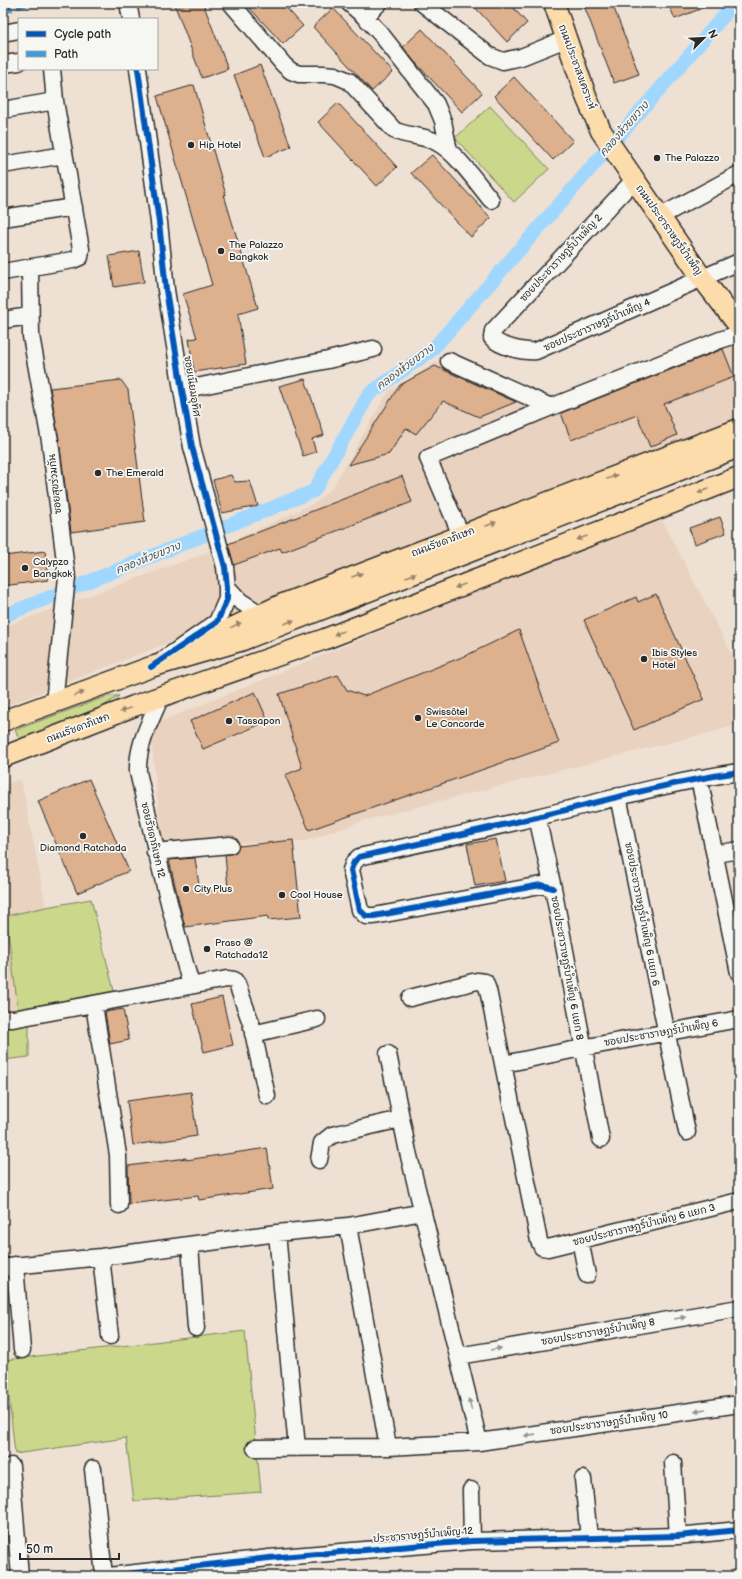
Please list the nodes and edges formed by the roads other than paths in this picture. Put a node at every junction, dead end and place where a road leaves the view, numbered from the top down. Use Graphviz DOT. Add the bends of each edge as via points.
graph roads {
  1 [pos="128,3"];
  2 [pos="231,3"];
  3 [pos="349,3"];
  4 [pos="380,3"];
  5 [pos="422,3"];
  6 [pos="554,3"];
  7 [pos="365,17"];
  8 [pos="130,18"];
  9 [pos="18,30"];
  10 [pos="3,33"];
  11 [pos="566,39"];
  12 [pos="18,62"];
  13 [pos="3,64"];
  14 [pos="52,70"];
  15 [pos="138,70"];
  16 [pos="55,101"];
  17 [pos="3,110"];
  18 [pos="601,131"];
  19 [pos="449,150"];
  20 [pos="64,155"];
  21 [pos="3,165"];
  22 [pos="739,174"];
  23 [pos="634,180"];
  24 [pos="491,200"];
  25 [pos="74,207"];
  26 [pos="659,217"];
  27 [pos="3,218"];
  28 [pos="739,262"];
  29 [pos="30,267"];
  30 [pos="3,272"];
  31 [pos="702,278"];
  32 [pos="30,316"];
  33 [pos="3,320"];
  34 [pos="739,326"];
  35 [pos="739,334"];
  36 [pos="492,338"];
  37 [pos="372,349"];
  38 [pos="449,361"];
  39 [pos="182,390"];
  40 [pos="551,407"];
  41 [pos="739,429"];
  42 [pos="739,448"];
  43 [pos="739,462"];
  44 [pos="739,477"];
  45 [pos="461,535"];
  46 [pos="227,587"];
  47 [pos="260,614"];
  48 [pos="151,667"];
  49 [pos="158,697"];
  50 [pos="54,703"];
  51 [pos="3,722"];
  52 [pos="3,757"];
  53 [pos="739,772"];
  54 [pos="699,778"];
  55 [pos="618,796"];
  56 [pos="537,817"];
  57 [pos="230,845"];
  58 [pos="739,850"];
  59 [pos="155,852"];
  60 [pos="714,854"];
  61 [pos="553,888"];
  62 [pos="739,973"];
  63 [pos="191,985"];
  64 [pos="410,998"];
  65 [pos="94,1005"];
  66 [pos="3,1019"];
  67 [pos="317,1019"];
  68 [pos="739,1019"];
  69 [pos="666,1032"];
  70 [pos="253,1034"];
  71 [pos="582,1048"];
  72 [pos="388,1054"];
  73 [pos="504,1064"];
  74 [pos="267,1096"];
  75 [pos="401,1120"];
  76 [pos="686,1132"];
  77 [pos="600,1139"];
  78 [pos="319,1160"];
  79 [pos="739,1201"];
  80 [pos="119,1205"];
  81 [pos="423,1212"];
  82 [pos="348,1226"];
  83 [pos="277,1233"];
  84 [pos="580,1240"];
  85 [pos="190,1245"];
  86 [pos="101,1257"];
  87 [pos="9,1266"];
  88 [pos="587,1275"];
  89 [pos="739,1308"];
  90 [pos="196,1328"];
  91 [pos="110,1336"];
  92 [pos="22,1350"];
  93 [pos="458,1356"];
  94 [pos="739,1404"];
  95 [pos="479,1442"];
  96 [pos="388,1447"];
  97 [pos="256,1448"];
  98 [pos="297,1448"];
  99 [pos="673,1463"];
  100 [pos="10,1466"];
  101 [pos="93,1469"];
  102 [pos="583,1479"];
  103 [pos="471,1490"];
  104 [pos="739,1530"];
  105 [pos="678,1536"];
  106 [pos="589,1538"];
  107 [pos="472,1541"];
  108 [pos="20,1576"];
  109 [pos="104,1576"];
  110 [pos="109,1576"];
  1 -- 8 [label="street"];
  2 -- 19 [label="street" via="291,71 299,74 335,75 349,81 394,130 438,142"];
  3 -- 7 [label="street"];
  4 -- 7 [label="street"];
  5 -- 11 [label="street" via="490,56 503,60 521,57"];
  6 -- 11 [label="main road, ถนนประชาสงเคราะห์"];
  7 -- 19 [label="street" via="436,104 443,121"];
  9 -- 10 [label="street"];
  11 -- 18 [label="main road, ถนนประชาสงเคราะห์"];
  12 -- 13 [label="street"];
  14 -- 16 [label="street"];
  15 -- 39 [label="street, ซอยเนียมอุทิศ" via="166,290"];
  16 -- 17 [label="street"];
  16 -- 20 [label="street"];
  18 -- 23 [label="main road, ถนนประชาราษฎร์บำเพ็ญ"];
  19 -- 24 [label="street"];
  20 -- 21 [label="street"];
  20 -- 25 [label="street"];
  22 -- 26 [label="street"];
  23 -- 26 [label="main road, ถนนประชาราษฎร์บำเพ็ญ"];
  23 -- 36 [label="street, ซอยประชาราษฎร์บำเพ็ญ 2" via="493,331"];
  25 -- 27 [label="street"];
  25 -- 29 [label="street" via="80,257"];
  26 -- 31 [label="main road, ถนนประชาราษฎร์บำเพ็ญ"];
  28 -- 31 [label="street, ซอยประชาราษฎร์บำเพ็ญ 4"];
  29 -- 30 [label="street"];
  29 -- 32 [label="street, ซอยสุขร่วมกัน"];
  31 -- 34 [label="main road, ถนนประชาราษฎร์บำเพ็ญ"];
  31 -- 36 [label="street, ซอยประชาราษฎร์บำเพ็ญ 4" via="536,352 496,343"];
  32 -- 33 [label="street"];
  32 -- 50 [label="street, ซอยสุขร่วมกัน" via="31,336 50,441 67,577"];
  35 -- 40 [label="street"];
  37 -- 39 [label="street"];
  38 -- 40 [label="street"];
  39 -- 46 [label="street, ซอยเนียมอุทิศ" via="192,447 225,567"];
  40 -- 45 [label="street" via="428,458"];
  45 -- 41 [label="main road, ถนนรัชดาภิเษก, one-way"];
  48 -- 42 [label="main road, ถนนรัชดาภิเษก, one-way" via="240,641"];
  43 -- 49 [label="main road, ถนนรัชดาภิเษก" via="245,654"];
  44 -- 49 [label="main road, ถนนรัชดาภิเษก, one-way" via="332,636"];
  47 -- 45 [label="main road, ถนนรัชดาภิเษก, one-way"];
  46 -- 47 [label="street"];
  46 -- 48 [label="street, ซอยเนียมอุทิศ" via="227,599 216,622"];
  48 -- 47 [label="main road, ถนนรัชดาภิเษก, one-way"];
  50 -- 48 [label="main road, ถนนรัชดาภิเษก, one-way"];
  49 -- 52 [label="main road, ถนนรัชดาภิเษก, one-way"];
  49 -- 59 [label="street, ซอยรัชดาภิเษก 12" via="137,760"];
  50 -- 51 [label="main road, ถนนรัชดาภิเษก"];
  53 -- 54 [label="street"];
  54 -- 55 [label="street"];
  54 -- 60 [label="street"];
  55 -- 56 [label="street"];
  55 -- 69 [label="street, ซอยประชาราษฎร์บำเพ็ญ 6 แยก 6"];
  56 -- 61 [label="street, ซอยประชาราษฎร์บำเพ็ญ 6 แยก 8"];
  56 -- 61 [label="street" via="359,857 351,870 360,910 366,916 374,916 541,885"];
  57 -- 59 [label="street"];
  58 -- 60 [label="street"];
  59 -- 63 [label="street, ซอยรัชดาภิเษก 12"];
  60 -- 62 [label="street"];
  61 -- 71 [label="street, ซอยประชาราษฎร์บำเพ็ญ 6 แยก 8"];
  63 -- 65 [label="street"];
  63 -- 70 [label="street" via="234,980 238,984"];
  64 -- 73 [label="street" via="477,981 486,982"];
  65 -- 66 [label="street"];
  65 -- 80 [label="street" via="118,1155"];
  67 -- 70 [label="street"];
  68 -- 69 [label="street, ซอยประชาราษฎร์บำเพ็ญ 6"];
  69 -- 71 [label="street, ซอยประชาราษฎร์บำเพ็ญ 6"];
  69 -- 76 [label="street, ซอยประชาราษฎร์บำเพ็ญ 6 แยก 6"];
  70 -- 74 [label="street"];
  71 -- 73 [label="street, ซอยประชาราษฎร์บำเพ็ญ 6"];
  71 -- 77 [label="street, ซอยประชาราษฎร์บำเพ็ญ 6 แยก 8"];
  72 -- 75 [label="street"];
  73 -- 84 [label="street, ซอยประชาราษฎร์บำเพ็ญ 6 แยก 3" via="538,1240 542,1247 548,1248"];
  75 -- 78 [label="street" via="332,1135 322,1143"];
  75 -- 81 [label="street"];
  79 -- 84 [label="street, ซอยประชาราษฎร์บำเพ็ญ 6 แยก 3"];
  81 -- 82 [label="street"];
  81 -- 93 [label="street"];
  82 -- 83 [label="street"];
  82 -- 96 [label="street"];
  83 -- 85 [label="street"];
  83 -- 98 [label="street"];
  84 -- 88 [label="street"];
  85 -- 86 [label="street"];
  85 -- 90 [label="street"];
  86 -- 87 [label="street"];
  86 -- 91 [label="street"];
  87 -- 92 [label="street"];
  93 -- 89 [label="street, ซอยประชาราษฎร์บำเพ็ญ 8, one-way"];
  95 -- 93 [label="street, one-way"];
  94 -- 95 [label="street, ซอยประชาราษฎร์บำเพ็ญ 10, one-way"];
  95 -- 96 [label="street, ซอยประชาราษฎร์บำเพ็ญ 10"];
  96 -- 98 [label="street, ซอยประชาราษฎร์บำเพ็ญ 10"];
  97 -- 98 [label="street, ซอยประชาราษฎร์บำเพ็ญ 10"];
  99 -- 105 [label="street"];
  100 -- 108 [label="street"];
  101 -- 109 [label="street"];
  102 -- 106 [label="street"];
  103 -- 107 [label="street"];
  104 -- 105 [label="street, ประชาราษฎร์บำเพ็ญ 12"];
  105 -- 106 [label="street, ประชาราษฎร์บำเพ็ญ 12"];
  106 -- 107 [label="street, ประชาราษฎร์บำเพ็ญ 12"];
  107 -- 110 [label="street, ประชาราษฎร์บำเพ็ญ 12" via="269,1558"];
}
